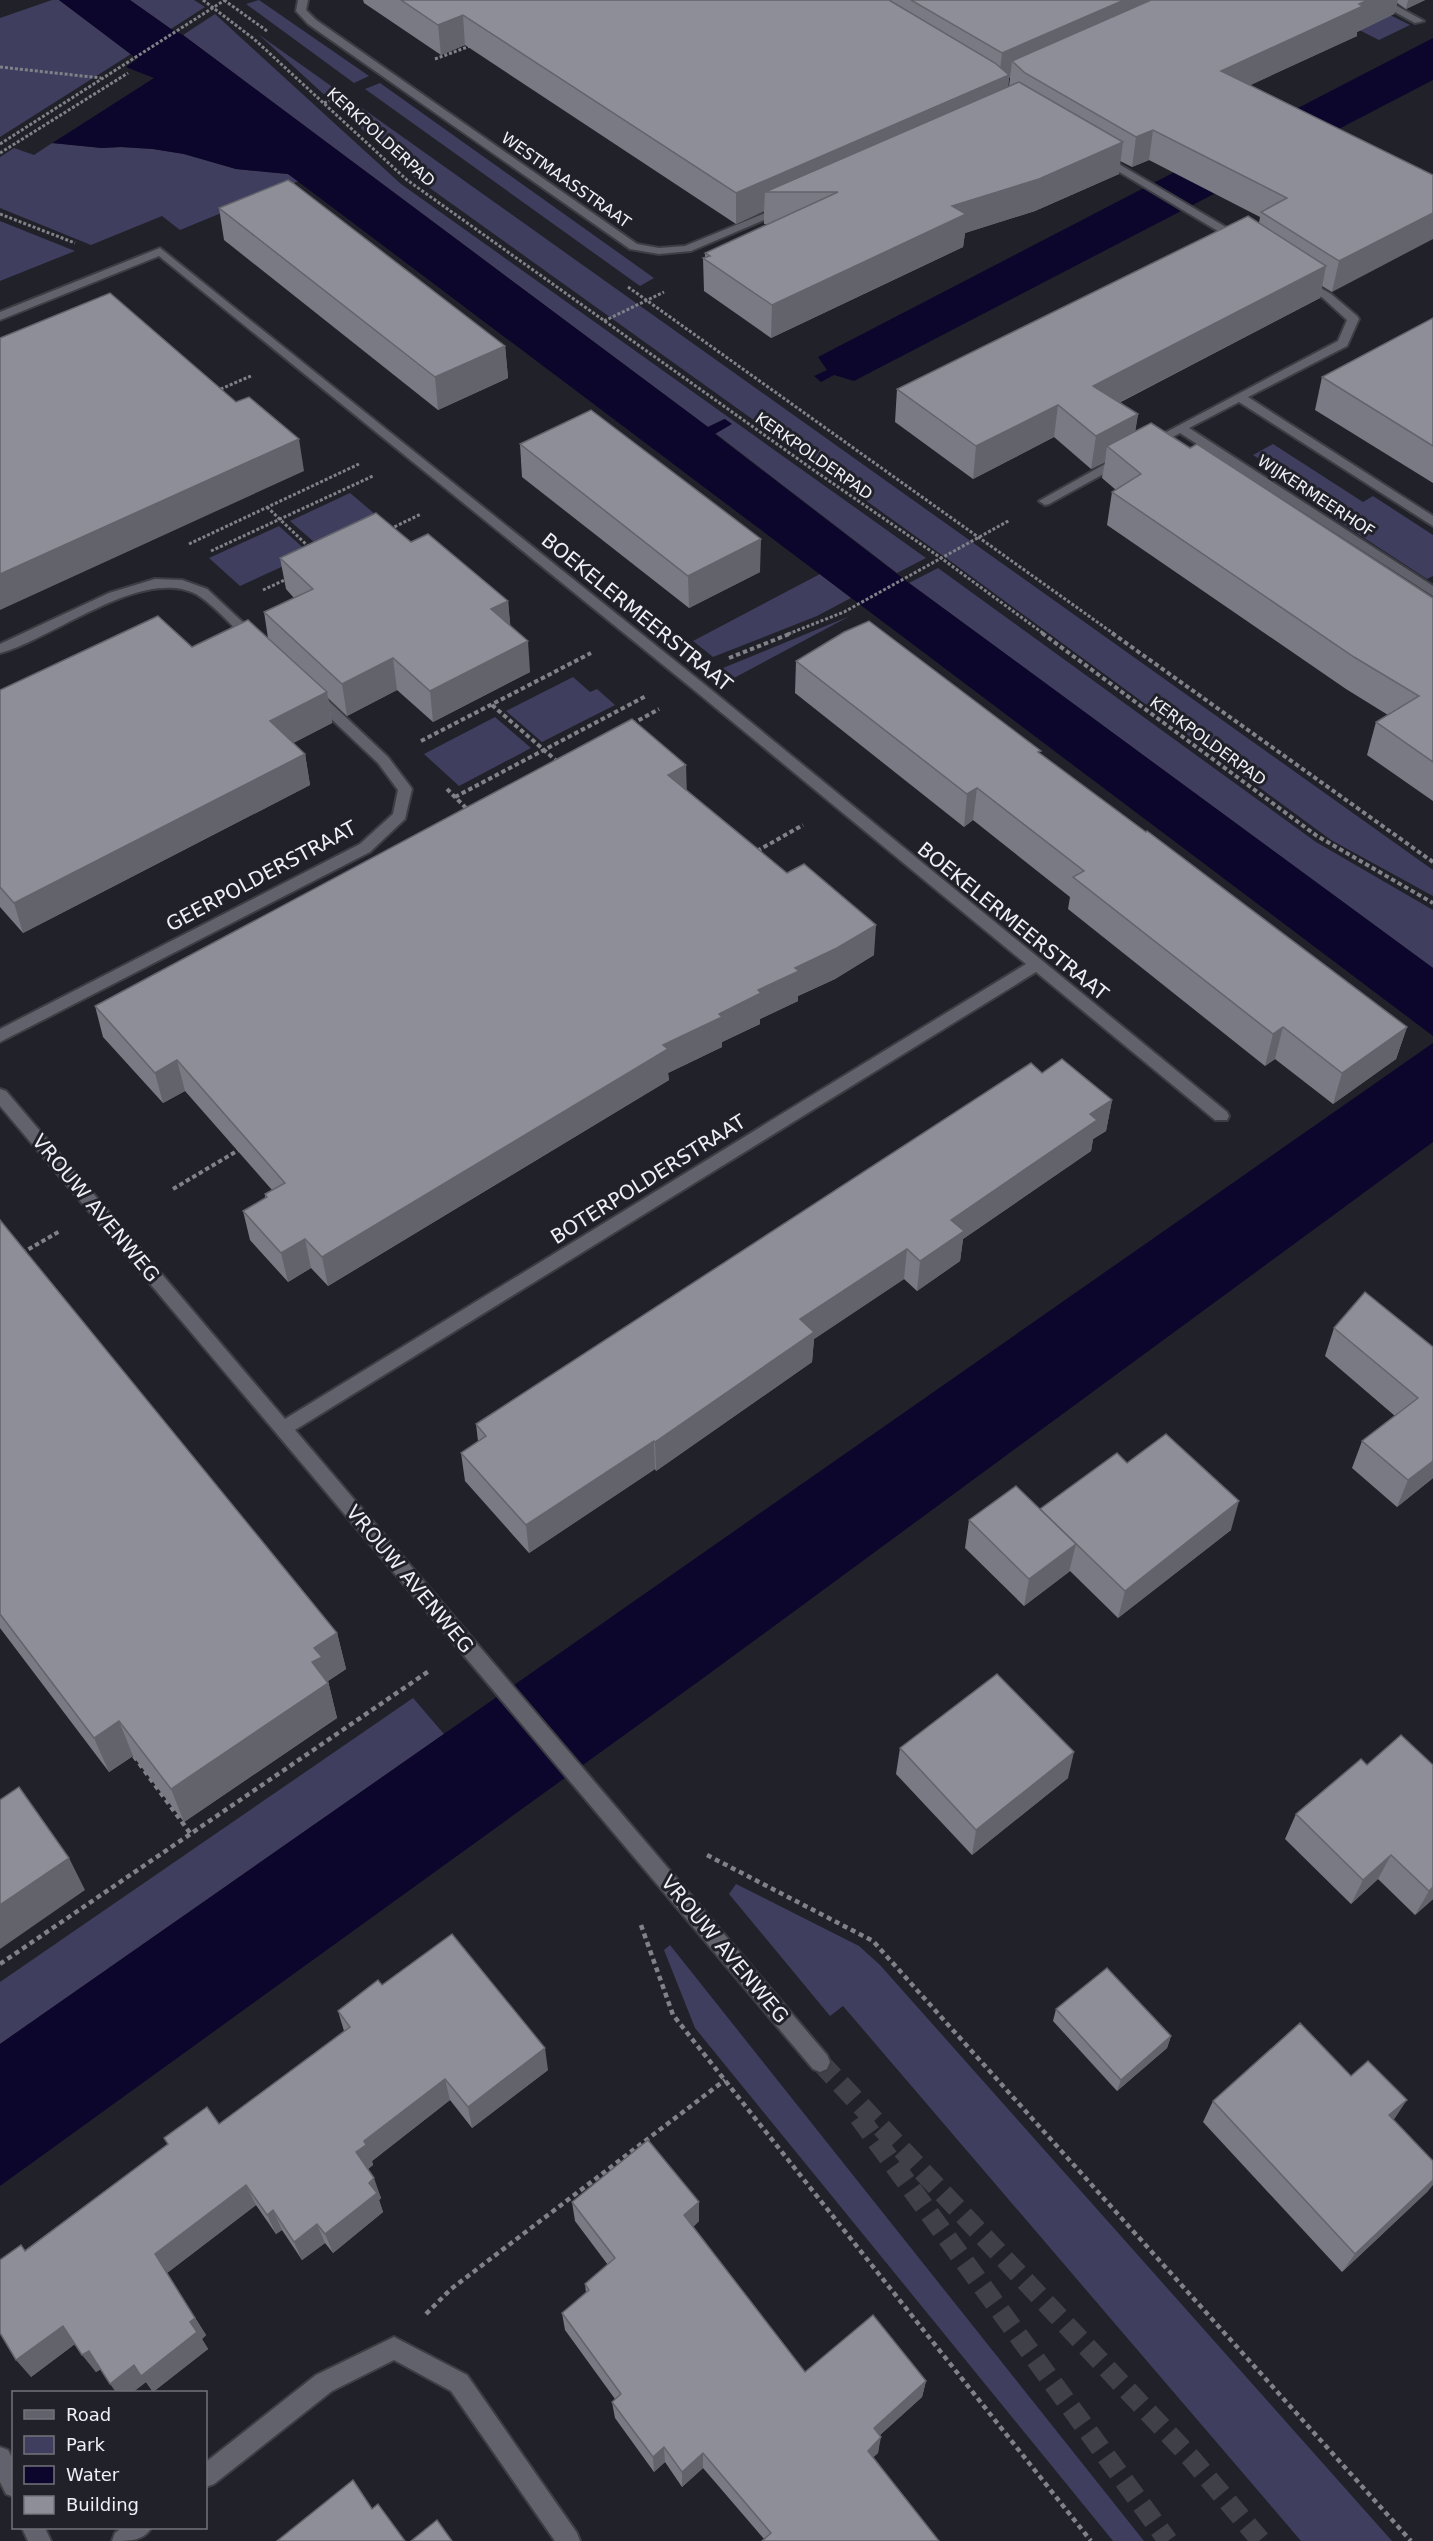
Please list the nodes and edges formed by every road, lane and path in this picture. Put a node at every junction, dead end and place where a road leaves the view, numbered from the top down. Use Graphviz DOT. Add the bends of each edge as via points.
graph roads {
  1 [pos="202,0"];
  2 [pos="225,0"];
  3 [pos="303,0"];
  4 [pos="1378,0"];
  5 [pos="213,7"];
  6 [pos="1419,21"];
  7 [pos="274,36"];
  8 [pos="474,44"];
  9 [pos="463,48"];
  10 [pos="0,67"];
  11 [pos="128,73"];
  12 [pos="102,78"];
  13 [pos="343,96"];
  14 [pos="324,103"];
  15 [pos="0,144"];
  16 [pos="1088,149"];
  17 [pos="0,153"];
  18 [pos="794,205"];
  19 [pos="0,214"];
  20 [pos="1250,246"];
  21 [pos="128,264"];
  22 [pos="1288,271"];
  23 [pos="628,287"];
  24 [pos="655,297"];
  25 [pos="647,301"];
  26 [pos="0,316"];
  27 [pos="604,321"];
  28 [pos="292,358"];
  29 [pos="207,395"];
  30 [pos="1239,397"];
  31 [pos="1180,428"];
  32 [pos="399,445"];
  33 [pos="414,457"];
  34 [pos="461,495"];
  35 [pos="1045,501"];
  36 [pos="267,507"];
  37 [pos="279,519"];
  38 [pos="1433,522"];
  39 [pos="387,530"];
  40 [pos="978,538"];
  41 [pos="190,552"];
  42 [pos="207,553"];
  43 [pos="317,554"];
  44 [pos="941,558"];
  45 [pos="293,576"];
  46 [pos="1433,592"];
  47 [pos="222,610"];
  48 [pos="631,633"];
  49 [pos="0,649"];
  50 [pos="264,649"];
  51 [pos="684,676"];
  52 [pos="299,681"];
  53 [pos="699,687"];
  54 [pos="492,705"];
  55 [pos="629,726"];
  56 [pos="406,749"];
  57 [pos="543,750"];
  58 [pos="569,758"];
  59 [pos="383,760"];
  60 [pos="455,797"];
  61 [pos="840,804"];
  62 [pos="470,812"];
  63 [pos="756,851"];
  64 [pos="1433,862"];
  65 [pos="1433,903"];
  66 [pos="1035,965"];
  67 [pos="0,1036"];
  68 [pos="0,1095"];
  69 [pos="1221,1116"];
  70 [pos="243,1147"];
  71 [pos="173,1188"];
  72 [pos="97,1210"];
  73 [pos="19,1254"];
  74 [pos="284,1429"];
  75 [pos="467,1645"];
  76 [pos="127,1747"];
  77 [pos="190,1833"];
  78 [pos="704,1854"];
  79 [pos="639,1917"];
  80 [pos="0,1964"];
  81 [pos="820,2062"];
  82 [pos="725,2080"];
  83 [pos="394,2348"];
  84 [pos="0,2458"];
  85 [pos="207,2475"];
  86 [pos="12,2482"];
  87 [pos="139,2529"];
  88 [pos="123,2541"];
  89 [pos="569,2541"];
  90 [pos="1090,2541"];
  91 [pos="1411,2541"];
  1 -- 5 [label="path, KERKPOLDERPAD"];
  2 -- 5 [label="path"];
  2 -- 7 [label="path"];
  3 -- 18 [label="street, WESTMAASSTRAAT" via="301,11 312,22 634,247 687,249"];
  4 -- 6 [label="street"];
  5 -- 12 [label="path"];
  5 -- 14 [label="path, KERKPOLDERPAD"];
  8 -- 9 [label="path"];
  10 -- 12 [label="path"];
  11 -- 17 [label="path"];
  12 -- 15 [label="path"];
  13 -- 14 [label="path"];
  14 -- 27 [label="path, KERKPOLDERPAD" via="407,180"];
  16 -- 20 [label="street"];
  19 -- 21 [label="path"];
  21 -- 26 [label="street, BOEKELERMEERSTRAAT"];
  21 -- 28 [label="street, BOEKELERMEERSTRAAT" via="160,251"];
  22 -- 30 [label="street" via="1328,296 1353,319 1343,343"];
  23 -- 25 [label="path, KERKPOLDERPAD"];
  24 -- 25 [label="path"];
  25 -- 27 [label="path"];
  25 -- 40 [label="path, KERKPOLDERPAD"];
  27 -- 44 [label="path, KERKPOLDERPAD"];
  28 -- 29 [label="path"];
  28 -- 32 [label="street, BOEKELERMEERSTRAAT"];
  30 -- 31 [label="street"];
  30 -- 38 [label="street"];
  31 -- 35 [label="street"];
  31 -- 46 [label="street, WIJKERMEERHOF"];
  32 -- 33 [label="street, BOEKELERMEERSTRAAT"];
  32 -- 36 [label="path"];
  33 -- 34 [label="street, BOEKELERMEERSTRAAT"];
  33 -- 37 [label="path"];
  34 -- 39 [label="path"];
  34 -- 48 [label="street, BOEKELERMEERSTRAAT"];
  36 -- 37 [label="path"];
  36 -- 41 [label="path" via="184,546"];
  37 -- 42 [label="path"];
  37 -- 43 [label="path"];
  40 -- 44 [label="path"];
  40 -- 64 [label="path, KERKPOLDERPAD"];
  44 -- 51 [label="path" via="844,612"];
  44 -- 65 [label="path, KERKPOLDERPAD" via="1317,836"];
  45 -- 47 [label="path"];
  47 -- 49 [label="street" via="202,592 182,584 155,583 114,596"];
  47 -- 50 [label="street"];
  48 -- 51 [label="street, BOEKELERMEERSTRAAT"];
  48 -- 54 [label="path"];
  51 -- 53 [label="street, BOEKELERMEERSTRAAT"];
  51 -- 57 [label="path"];
  52 -- 59 [label="street, GEERPOLDERSTRAAT"];
  53 -- 55 [label="path"];
  53 -- 61 [label="street, BOEKELERMEERSTRAAT"];
  54 -- 56 [label="path"];
  54 -- 57 [label="path"];
  56 -- 59 [label="path"];
  56 -- 60 [label="path"];
  57 -- 58 [label="path" via="559,764"];
  57 -- 60 [label="path"];
  59 -- 67 [label="street, GEERPOLDERSTRAAT" via="405,789 400,816 365,848"];
  60 -- 62 [label="path"];
  61 -- 63 [label="path"];
  61 -- 66 [label="street, BOEKELERMEERSTRAAT"];
  66 -- 69 [label="street, BOEKELERMEERSTRAAT"];
  66 -- 74 [label="street, BOTERPOLDERSTRAAT"];
  68 -- 72 [label="street, VROUW AVENWEG"];
  70 -- 71 [label="path"];
  72 -- 73 [label="path"];
  72 -- 74 [label="street, VROUW AVENWEG"];
  74 -- 75 [label="street, VROUW AVENWEG"];
  75 -- 77 [label="path"];
  75 -- 81 [label="street, VROUW AVENWEG"];
  76 -- 77 [label="path"];
  77 -- 80 [label="path"];
  78 -- 91 [label="path" via="873,1941"];
  79 -- 82 [label="path" via="673,2015"];
  82 -- 83 [label="path" via="451,2289"];
  82 -- 90 [label="path"];
  83 -- 85 [label="street" via="324,2383"];
  83 -- 89 [label="street" via="459,2383"];
  84 -- 86 [label="street"];
  87 -- 88 [label="street"];
}
